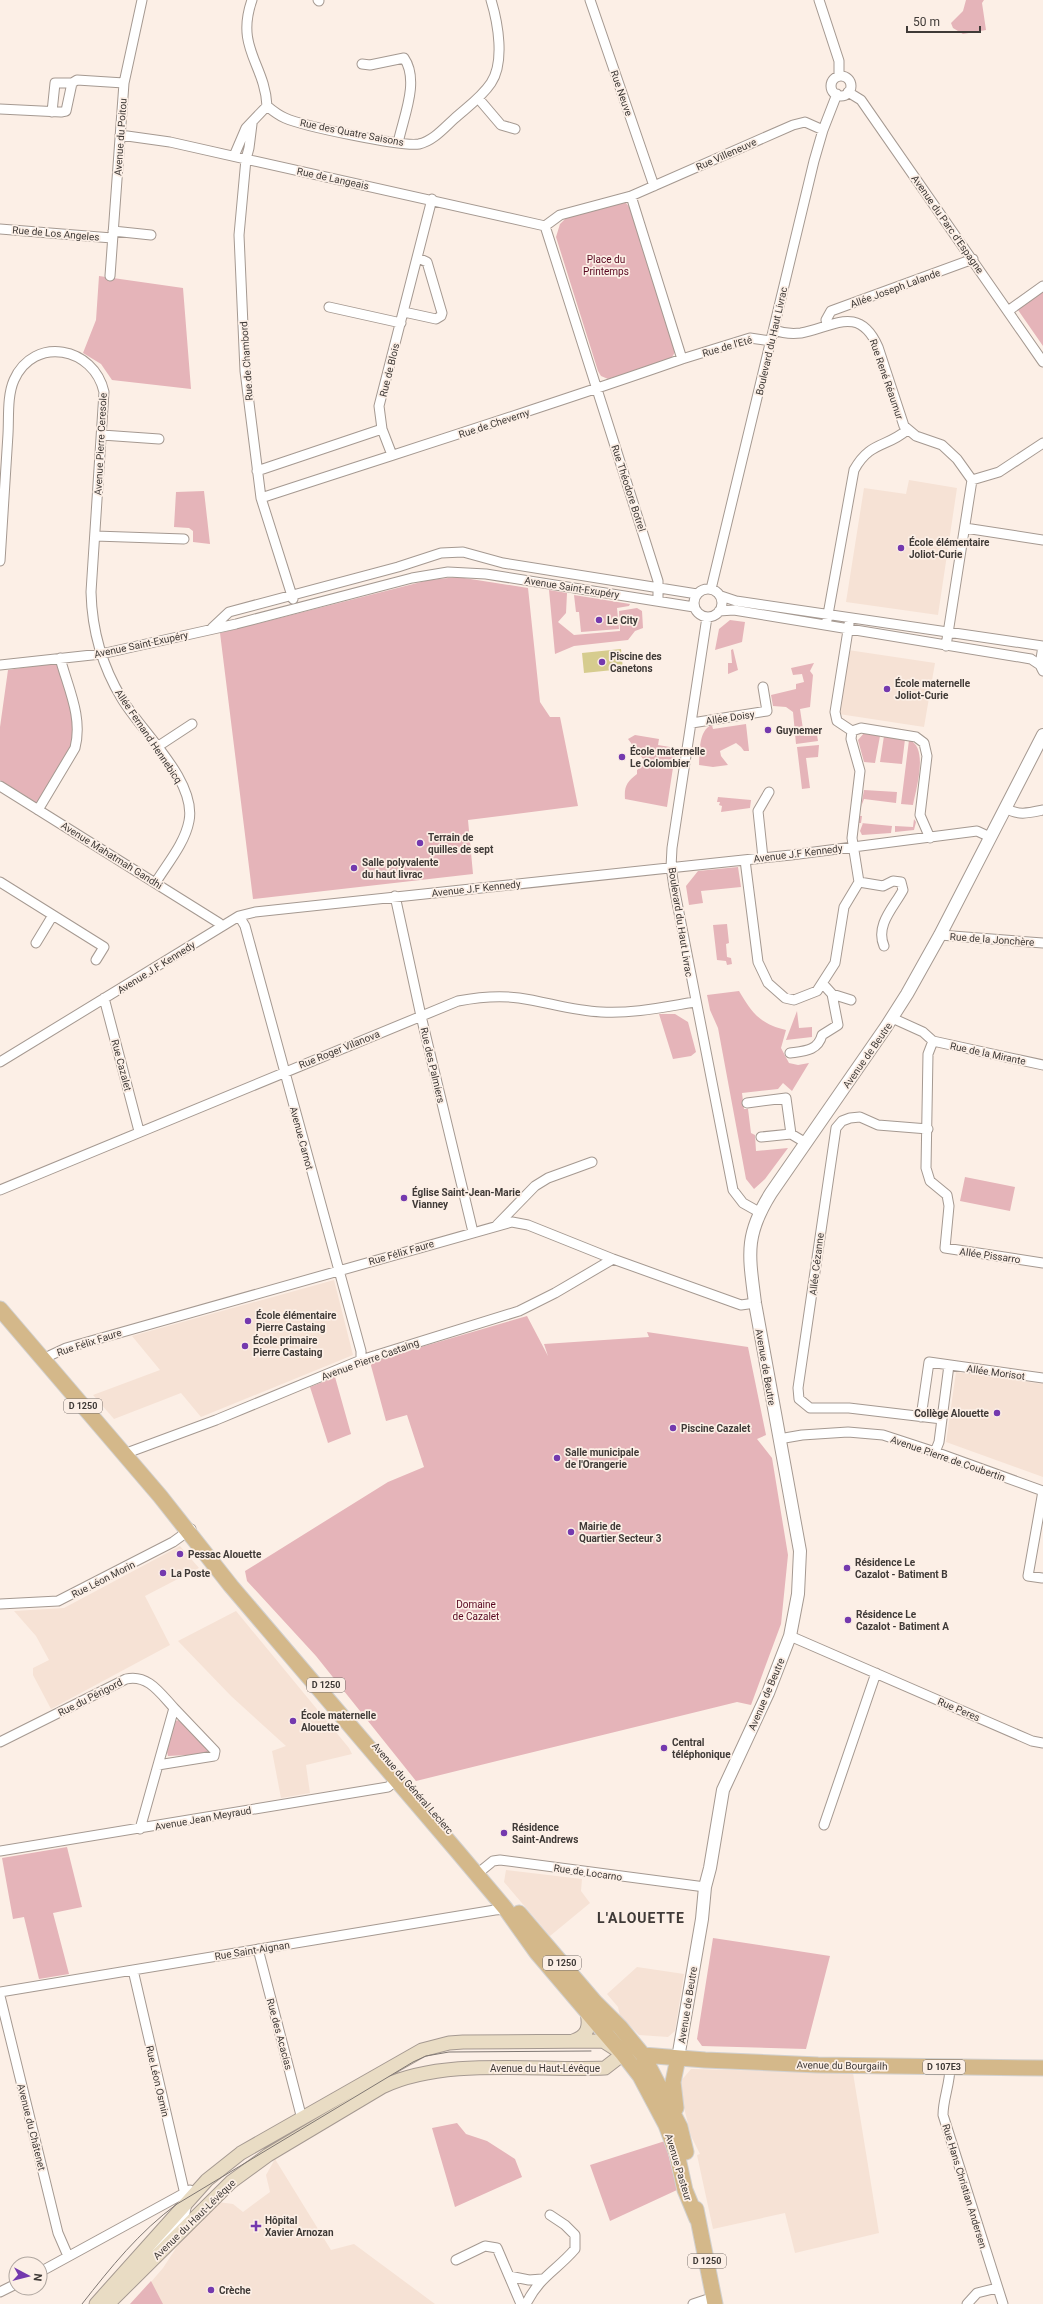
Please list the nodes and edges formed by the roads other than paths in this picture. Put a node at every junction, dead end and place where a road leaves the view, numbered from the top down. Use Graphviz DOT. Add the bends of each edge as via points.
graph roads {
  1 [pos="142,0"];
  2 [pos="252,0"];
  3 [pos="491,0"];
  4 [pos="590,0"];
  5 [pos="818,0"];
  6 [pos="362,64"];
  7 [pos="840,76"];
  8 [pos="72,83"];
  9 [pos="124,83"];
  10 [pos="848,92"];
  11 [pos="837,94"];
  12 [pos="478,98"];
  13 [pos="267,106"];
  14 [pos="0,109"];
  15 [pos="52,112"];
  16 [pos="252,124"];
  17 [pos="515,129"];
  18 [pos="823,130"];
  19 [pos="120,135"];
  20 [pos="398,143"];
  21 [pos="234,156"];
  22 [pos="246,159"];
  23 [pos="654,186"];
  24 [pos="631,196"];
  25 [pos="432,199"];
  26 [pos="545,226"];
  27 [pos="0,229"];
  28 [pos="112,234"];
  29 [pos="151,235"];
  30 [pos="418,258"];
  31 [pos="973,259"];
  32 [pos="110,276"];
  33 [pos="1043,286"];
  34 [pos="329,307"];
  35 [pos="1008,311"];
  36 [pos="404,312"];
  37 [pos="401,323"];
  38 [pos="827,324"];
  39 [pos="774,330"];
  40 [pos="771,341"];
  41 [pos="682,359"];
  42 [pos="1043,362"];
  43 [pos="597,389"];
  44 [pos="382,429"];
  45 [pos="907,430"];
  46 [pos="102,435"];
  47 [pos="159,439"];
  48 [pos="1043,443"];
  49 [pos="392,455"];
  50 [pos="257,471"];
  51 [pos="972,480"];
  52 [pos="261,498"];
  53 [pos="965,528"];
  54 [pos="95,536"];
  55 [pos="184,539"];
  56 [pos="1043,540"];
  57 [pos="489,560"];
  58 [pos="0,561"];
  59 [pos="408,564"];
  60 [pos="486,574"];
  61 [pos="412,578"];
  62 [pos="660,587"];
  63 [pos="712,589"];
  64 [pos="697,594"];
  65 [pos="291,595"];
  66 [pos="721,596"];
  67 [pos="658,601"];
  68 [pos="295,608"];
  69 [pos="694,608"];
  70 [pos="720,611"];
  71 [pos="828,614"];
  72 [pos="707,617"];
  73 [pos="850,617"];
  74 [pos="826,627"];
  75 [pos="211,628"];
  76 [pos="848,630"];
  77 [pos="948,633"];
  78 [pos="946,646"];
  79 [pos="1043,646"];
  80 [pos="101,654"];
  81 [pos="60,658"];
  82 [pos="0,665"];
  83 [pos="1042,668"];
  84 [pos="762,687"];
  85 [pos="692,723"];
  86 [pos="192,724"];
  87 [pos="852,732"];
  88 [pos="1043,735"];
  89 [pos="157,747"];
  90 [pos="0,786"];
  91 [pos="769,792"];
  92 [pos="1006,808"];
  93 [pos="38,810"];
  94 [pos="1043,810"];
  95 [pos="990,837"];
  96 [pos="930,838"];
  97 [pos="854,847"];
  98 [pos="763,858"];
  99 [pos="745,860"];
  100 [pos="671,867"];
  101 [pos="0,882"];
  102 [pos="156,882"];
  103 [pos="860,882"];
  104 [pos="395,896"];
  105 [pos="53,915"];
  106 [pos="239,916"];
  107 [pos="221,927"];
  108 [pos="940,935"];
  109 [pos="36,943"];
  110 [pos="1043,943"];
  111 [pos="884,946"];
  112 [pos="96,960"];
  113 [pos="823,984"];
  114 [pos="832,994"];
  115 [pos="104,998"];
  116 [pos="851,1000"];
  117 [pos="695,1002"];
  118 [pos="421,1016"];
  119 [pos="892,1018"];
  120 [pos="933,1041"];
  121 [pos="790,1053"];
  122 [pos="0,1062"];
  123 [pos="1043,1065"];
  124 [pos="284,1071"];
  125 [pos="748,1103"];
  126 [pos="928,1129"];
  127 [pos="140,1131"];
  128 [pos="791,1134"];
  129 [pos="761,1138"];
  130 [pos="806,1143"];
  131 [pos="592,1162"];
  132 [pos="0,1190"];
  133 [pos="759,1212"];
  134 [pos="496,1226"];
  135 [pos="473,1232"];
  136 [pos="613,1259"];
  137 [pos="1043,1263"];
  138 [pos="338,1270"];
  139 [pos="755,1303"];
  140 [pos="0,1309"];
  141 [pos="361,1360"];
  142 [pos="44,1361"];
  143 [pos="949,1365"];
  144 [pos="1043,1378"];
  145 [pos="922,1417"];
  146 [pos="942,1419"];
  147 [pos="779,1439"];
  148 [pos="935,1452"];
  149 [pos="124,1454"];
  150 [pos="1043,1491"];
  151 [pos="190,1530"];
  152 [pos="1042,1578"];
  153 [pos="2,1602"];
  154 [pos="790,1636"];
  155 [pos="876,1673"];
  156 [pos="174,1708"];
  157 [pos="0,1742"];
  158 [pos="1043,1743"];
  159 [pos="158,1765"];
  160 [pos="399,1778"];
  161 [pos="824,1825"];
  162 [pos="140,1829"];
  163 [pos="0,1851"];
  164 [pos="479,1872"];
  165 [pos="705,1887"];
  166 [pos="505,1908"];
  167 [pos="519,1919"];
  168 [pos="258,1949"];
  169 [pos="133,1970"];
  170 [pos="0,1992"];
  171 [pos="0,1996"];
  172 [pos="587,2012"];
  173 [pos="569,2042"];
  174 [pos="623,2054"];
  175 [pos="643,2055"];
  176 [pos="678,2058"];
  177 [pos="950,2067"];
  178 [pos="1043,2068"];
  179 [pos="1007,2069"];
  180 [pos="1043,2077"];
  181 [pos="302,2119"];
  182 [pos="680,2127"];
  183 [pos="186,2198"];
  184 [pos="550,2215"];
  185 [pos="697,2219"];
  186 [pos="68,2256"];
  187 [pos="456,2260"];
  188 [pos="146,2265"];
  189 [pos="48,2267"];
  190 [pos="509,2276"];
  191 [pos="542,2279"];
  192 [pos="997,2288"];
  193 [pos="715,2301"];
  194 [pos="96,2304"];
  195 [pos="108,2304"];
  196 [pos="521,2304"];
  197 [pos="526,2304"];
  198 [pos="693,2304"];
  199 [pos="967,2304"];
  200 [pos="1003,2304"];
  1 -- 9 [label="street, Avenue du Poitou"];
  2 -- 13 [label="street" via="245,29 249,48 267,94"];
  3 -- 12 [label="street, Rue des Quatre Saisons" via="498,58 491,83"];
  4 -- 23 [label="street, Rue Neuve"];
  5 -- 7 [label="street" via="839,61"];
  6 -- 20 [label="street" via="370,65 404,58 408,65 411,76 410,89"];
  7 -- 10 [label="street" via="846,77 850,82"];
  7 -- 11 [label="street" via="834,78 831,83 831,88"];
  8 -- 9 [label="street" via="76,80"];
  8 -- 15 [label="street" via="66,111"];
  8 -- 15 [label="street" via="55,83"];
  9 -- 19 [label="street, Avenue du Poitou"];
  10 -- 11 [label="street" via="844,95"];
  10 -- 31 [label="street, Avenue du Parc d'Espagne" via="861,100"];
  11 -- 18 [label="street, Boulevard du Haut Livrac"];
  12 -- 17 [label="street" via="501,125"];
  12 -- 20 [label="street, Rue des Quatre Saisons" via="430,140 419,144"];
  13 -- 16 [label="street"];
  13 -- 20 [label="street, Rue des Quatre Saisons" via="286,118"];
  14 -- 15 [label="street"];
  16 -- 21 [label="street" via="246,128"];
  16 -- 22 [label="street, Rue de Chambord" via="250,148"];
  18 -- 23 [label="street, Rue Villeneuve" via="805,122 792,125"];
  18 -- 39 [label="street, Boulevard du Haut Livrac"];
  19 -- 21 [label="street, Rue de Langeais" via="170,142"];
  19 -- 28 [label="street, Avenue du Poitou"];
  21 -- 22 [label="street, Rue de Langeais"];
  22 -- 25 [label="street, Rue de Langeais"];
  22 -- 50 [label="street, Rue de Chambord" via="239,235 245,371"];
  23 -- 24 [label="street, Rue Villeneuve"];
  24 -- 26 [label="street" via="560,215"];
  24 -- 41 [label="street"];
  25 -- 26 [label="street, Rue de Langeais"];
  25 -- 30 [label="street, Rue de Blois"];
  26 -- 43 [label="street"];
  27 -- 28 [label="street, Rue de Los Angeles"];
  28 -- 29 [label="street, Rue de Los Angeles"];
  28 -- 32 [label="street, Avenue du Poitou"];
  30 -- 36 [label="street, Rue de Blois"];
  30 -- 36 [label="street" via="427,262 442,313 436,319"];
  31 -- 35 [label="street, Avenue du Parc d'Espagne"];
  31 -- 38 [label="street, Allée Joseph Lalande" via="831,311 826,320"];
  33 -- 35 [label="street"];
  34 -- 37 [label="street"];
  35 -- 42 [label="street, Avenue du Parc d'Espagne"];
  36 -- 37 [label="street, Rue de Blois"];
  37 -- 44 [label="street, Rue de Blois" via="379,406"];
  38 -- 39 [label="street, Rue René Réaumur" via="801,333"];
  38 -- 45 [label="street, Rue René Réaumur" via="854,322 874,338 902,423"];
  39 -- 40 [label="street, Boulevard du Haut Livrac"];
  40 -- 41 [label="street, Rue de l'Eté" via="750,338"];
  40 -- 63 [label="street, Boulevard du Haut Livrac"];
  41 -- 43 [label="street"];
  43 -- 49 [label="street, Rue de Cheverny"];
  43 -- 62 [label="street, Rue Théodore Botrel"];
  44 -- 49 [label="street"];
  44 -- 50 [label="street"];
  45 -- 51 [label="street" via="942,445 957,458"];
  45 -- 71 [label="street" via="865,453 854,470"];
  46 -- 47 [label="street"];
  46 -- 54 [label="street, Avenue Pierre Ceresole"];
  46 -- 58 [label="street, Avenue Pierre Ceresole" via="103,385 94,369 81,358 71,353 54,352 29,361 20,370 11,394"];
  48 -- 51 [label="street" via="999,472"];
  49 -- 52 [label="street, Rue de Cheverny"];
  50 -- 52 [label="street, Rue de Chambord"];
  51 -- 53 [label="street"];
  52 -- 65 [label="street, Rue de Chambord"];
  53 -- 56 [label="street"];
  53 -- 77 [label="street"];
  54 -- 55 [label="street"];
  54 -- 80 [label="street, Avenue Pierre Ceresole" via="91,606"];
  57 -- 59 [label="street, Avenue Saint-Exupéry" via="462,552 450,552"];
  57 -- 60 [label="street"];
  57 -- 62 [label="street, Avenue Saint-Exupéry"];
  59 -- 61 [label="street"];
  59 -- 65 [label="street, Avenue Saint-Exupéry"];
  60 -- 61 [label="street, Avenue Saint-Exupéry" via="448,572"];
  60 -- 67 [label="street, Avenue Saint-Exupéry"];
  61 -- 68 [label="street, Avenue Saint-Exupéry"];
  62 -- 64 [label="street, Avenue Saint-Exupéry"];
  62 -- 67 [label="street"];
  63 -- 64 [label="street" via="703,589"];
  63 -- 66 [label="street"];
  64 -- 69 [label="street" via="694,598"];
  65 -- 68 [label="street"];
  65 -- 75 [label="street, Avenue Saint-Exupéry" via="229,612"];
  66 -- 70 [label="street"];
  66 -- 71 [label="street" via="736,601"];
  67 -- 69 [label="street, Avenue Saint-Exupéry"];
  68 -- 75 [label="street, Avenue Saint-Exupéry"];
  69 -- 72 [label="street" via="699,614"];
  70 -- 72 [label="street" via="714,616"];
  70 -- 74 [label="street" via="734,610"];
  71 -- 73 [label="street"];
  71 -- 74 [label="street"];
  72 -- 85 [label="street, Boulevard du Haut Livrac"];
  73 -- 76 [label="street"];
  73 -- 77 [label="street"];
  74 -- 76 [label="street"];
  75 -- 80 [label="street, Avenue Saint-Exupéry"];
  76 -- 78 [label="street"];
  76 -- 87 [label="street" via="835,712 837,721"];
  77 -- 78 [label="street"];
  77 -- 79 [label="street"];
  78 -- 83 [label="street" via="1031,659"];
  79 -- 83 [label="street"];
  80 -- 81 [label="street, Avenue Saint-Exupéry"];
  80 -- 89 [label="street, Allée Fernand Hennebicq" via="122,699"];
  81 -- 82 [label="street, Avenue Saint-Exupéry"];
  81 -- 93 [label="street" via="77,716 78,739"];
  84 -- 85 [label="street, Allée Doisy" via="767,712"];
  85 -- 100 [label="street, Boulevard du Haut Livrac"];
  86 -- 89 [label="street"];
  87 -- 96 [label="street" via="861,728 916,738 924,743 927,756 920,815"];
  87 -- 97 [label="street" via="851,739 860,771 852,838"];
  88 -- 92 [label="street, Avenue de Beutre"];
  89 -- 102 [label="street, Allée Fernand Hennebicq" via="182,786 190,814 181,840"];
  90 -- 93 [label="street, Avenue Mahatmah Gandhi"];
  91 -- 98 [label="street" via="758,810"];
  92 -- 94 [label="street" via="1024,814"];
  92 -- 95 [label="street, Avenue de Beutre"];
  93 -- 102 [label="street, Avenue Mahatmah Gandhi"];
  95 -- 96 [label="street, Avenue J.F Kennedy" via="977,831"];
  95 -- 108 [label="street, Avenue de Beutre"];
  96 -- 97 [label="street, Avenue J.F Kennedy"];
  97 -- 98 [label="street, Avenue J.F Kennedy"];
  97 -- 103 [label="street"];
  98 -- 99 [label="street, Avenue J.F Kennedy"];
  99 -- 100 [label="street, Avenue J.F Kennedy"];
  99 -- 113 [label="street" via="758,962 768,983 784,998 794,1000 817,991"];
  100 -- 104 [label="street, Avenue J.F Kennedy"];
  100 -- 117 [label="street, Boulevard du Haut Livrac"];
  101 -- 105 [label="street"];
  102 -- 107 [label="street, Avenue Mahatmah Gandhi" via="219,923"];
  103 -- 111 [label="street" via="883,886 893,881 901,882 903,890 882,926 880,938"];
  103 -- 113 [label="street" via="844,907 840,920 838,953"];
  104 -- 106 [label="street, Avenue J.F Kennedy" via="254,912"];
  104 -- 118 [label="street, Rue des Palmiers"];
  105 -- 109 [label="street"];
  105 -- 112 [label="street" via="104,947"];
  106 -- 107 [label="street, Avenue J.F Kennedy"];
  106 -- 124 [label="street, Avenue Carnot" via="245,926"];
  107 -- 115 [label="street, Avenue J.F Kennedy"];
  108 -- 110 [label="street, Rue de la Jonchère"];
  108 -- 119 [label="street, Avenue de Beutre"];
  113 -- 114 [label="street"];
  114 -- 116 [label="street"];
  114 -- 121 [label="street" via="838,1025 822,1035 820,1043 812,1050"];
  115 -- 122 [label="street, Avenue J.F Kennedy"];
  115 -- 127 [label="street, Rue Cazalet"];
  117 -- 118 [label="street, Rue Roger Vilanova" via="626,1012 600,1012 494,996 458,1001"];
  117 -- 133 [label="street, Boulevard du Haut Livrac" via="733,1190 743,1203"];
  118 -- 124 [label="street, Rue Roger Vilanova"];
  118 -- 135 [label="street, Rue des Palmiers"];
  119 -- 120 [label="street, Rue de la Mirante" via="923,1032"];
  119 -- 130 [label="street, Avenue de Beutre"];
  120 -- 123 [label="street, Rue de la Mirante"];
  120 -- 126 [label="street" via="928,1054"];
  124 -- 127 [label="street, Rue Roger Vilanova"];
  124 -- 138 [label="street, Avenue Carnot"];
  125 -- 128 [label="street" via="786,1098"];
  126 -- 137 [label="street, Allée Pissarro" via="926,1168 930,1181 947,1195 949,1206 945,1248"];
  126 -- 145 [label="street, Allée Cézanne" via="878,1125 860,1117 846,1120 836,1128 798,1388 799,1399 810,1408 849,1408"];
  127 -- 132 [label="street, Rue Roger Vilanova"];
  128 -- 129 [label="street"];
  128 -- 130 [label="street"];
  130 -- 133 [label="street, Avenue de Beutre"];
  131 -- 134 [label="street" via="548,1178 536,1186"];
  133 -- 139 [label="street, Avenue de Beutre" via="749,1250"];
  134 -- 135 [label="street, Rue Félix Faure"];
  134 -- 136 [label="street, Rue Félix Faure" via="512,1222 528,1225"];
  135 -- 138 [label="street, Rue Félix Faure"];
  136 -- 139 [label="street, Rue Félix Faure" via="742,1305"];
  136 -- 141 [label="street, Avenue Pierre Castaing" via="556,1293 519,1311"];
  138 -- 141 [label="street, Avenue Carnot"];
  138 -- 142 [label="street, Rue Félix Faure" via="66,1348"];
  139 -- 147 [label="street, Avenue de Beutre"];
  140 -- 142 [label="main road, Avenue du Général Leclerc / D 1250"];
  141 -- 149 [label="street, Avenue Pierre Castaing" via="216,1420"];
  142 -- 149 [label="main road, Avenue du Général Leclerc / D 1250"];
  143 -- 144 [label="street, Allée Morisot"];
  143 -- 145 [label="street, Allée Morisot" via="930,1362"];
  143 -- 146 [label="street"];
  145 -- 146 [label="street"];
  146 -- 148 [label="street"];
  147 -- 148 [label="street, Avenue Pierre de Coubertin" via="848,1432 882,1435"];
  147 -- 154 [label="street, Avenue de Beutre" via="800,1551 798,1594"];
  148 -- 150 [label="street, Avenue Pierre de Coubertin"];
  149 -- 151 [label="main road, Avenue du Général Leclerc / D 1250"];
  150 -- 152 [label="street" via="1028,1576"];
  151 -- 153 [label="street, Rue Léon Morin" via="174,1542 58,1601"];
  151 -- 160 [label="main road, Avenue du Général Leclerc / D 1250"];
  154 -- 155 [label="street, Rue Peres"];
  154 -- 165 [label="street, Avenue de Beutre" via="768,1693 723,1790"];
  155 -- 158 [label="street, Rue Peres" via="1032,1741"];
  155 -- 161 [label="street"];
  156 -- 157 [label="street, Rue du Périgord" via="147,1681 133,1677 99,1691"];
  156 -- 159 [label="street"];
  156 -- 159 [label="street, Rue du Périgord" via="216,1751 214,1756"];
  159 -- 162 [label="street"];
  160 -- 162 [label="street, Avenue Jean Meyraud" via="388,1787"];
  160 -- 164 [label="main road, Avenue du Général Leclerc / D 1250"];
  162 -- 163 [label="street, Avenue Jean Meyraud"];
  164 -- 165 [label="street, Rue de Locarno" via="492,1861 500,1860"];
  164 -- 166 [label="main road, Avenue du Général Leclerc / D 1250"];
  164 -- 167 [label="main road, Avenue du Général Leclerc / D 1250"];
  165 -- 176 [label="street, Avenue de Beutre"];
  166 -- 167 [label="main road, Avenue du Général Leclerc / D 1250"];
  166 -- 168 [label="street, Rue Saint-Aignan"];
  167 -- 172 [label="main road, Avenue du Général Leclerc / D 1250" via="537,1953"];
  167 -- 175 [label="main road" via="609,2026"];
  168 -- 169 [label="street, Rue Saint-Aignan"];
  168 -- 181 [label="street, Rue des Acacias"];
  169 -- 170 [label="street, Rue Saint-Aignan"];
  169 -- 183 [label="street, Rue Léon Osmin"];
  171 -- 186 [label="street, Avenue du Châtenet" via="58,2233"];
  172 -- 173 [label="main road" via="587,2033"];
  172 -- 174 [label="main road, Avenue du Général Leclerc / D 1250"];
  173 -- 174 [label="main road, Avenue du Haut-Lévêque" via="602,2041"];
  173 -- 181 [label="main road, Avenue du Haut-Lévêque" via="463,2042 437,2046 410,2056"];
  174 -- 175 [label="main road"];
  174 -- 182 [label="main road" via="640,2066"];
  174 -- 185 [label="main road, Avenue Pasteur / D 1250" via="640,2076 666,2125 675,2147 685,2190"];
  174 -- 188 [label="main road, Avenue du Haut-Lévêque" via="605,2068 441,2070 391,2082 346,2107 245,2172 212,2200"];
  175 -- 176 [label="main road, D 107E3"];
  175 -- 182 [label="main road, Avenue Pasteur / D 1250"];
  176 -- 177 [label="main road, Avenue du Bourgailh / D 107E3" via="792,2064"];
  176 -- 182 [label="main road" via="673,2082"];
  177 -- 179 [label="main road, Avenue du Bourgailh / D 107E3"];
  177 -- 192 [label="street, Rue Hans Christian Andersen" via="943,2115"];
  178 -- 179 [label="main road, Avenue du Bourgailh / D 107E3" via="1034,2066"];
  179 -- 180 [label="main road, Avenue du Bourgailh / D 107E3"];
  181 -- 183 [label="main road, Avenue du Haut-Lévêque" via="237,2156"];
  182 -- 185 [label="main road, Avenue Pasteur / D 1250" via="694,2188"];
  183 -- 186 [label="street, Avenue du Haut-Lévêque"];
  183 -- 188 [label="street" via="185,2213"];
  183 -- 194 [label="main road, Avenue du Haut-Lévêque"];
  184 -- 191 [label="street" via="574,2235 575,2249 564,2263"];
  185 -- 193 [label="main road, Avenue Pasteur / D 1250"];
  186 -- 189 [label="street, Avenue du Haut-Lévêque"];
  187 -- 190 [label="street" via="471,2251 492,2246 500,2253"];
  188 -- 195 [label="main road, Avenue du Haut-Lévêque"];
  190 -- 191 [label="street" via="530,2280"];
  190 -- 196 [label="street"];
  191 -- 197 [label="street"];
  192 -- 199 [label="street" via="977,2293"];
  192 -- 200 [label="street, Rue Hans Christian Andersen"];
  193 -- 198 [label="street"];
}
